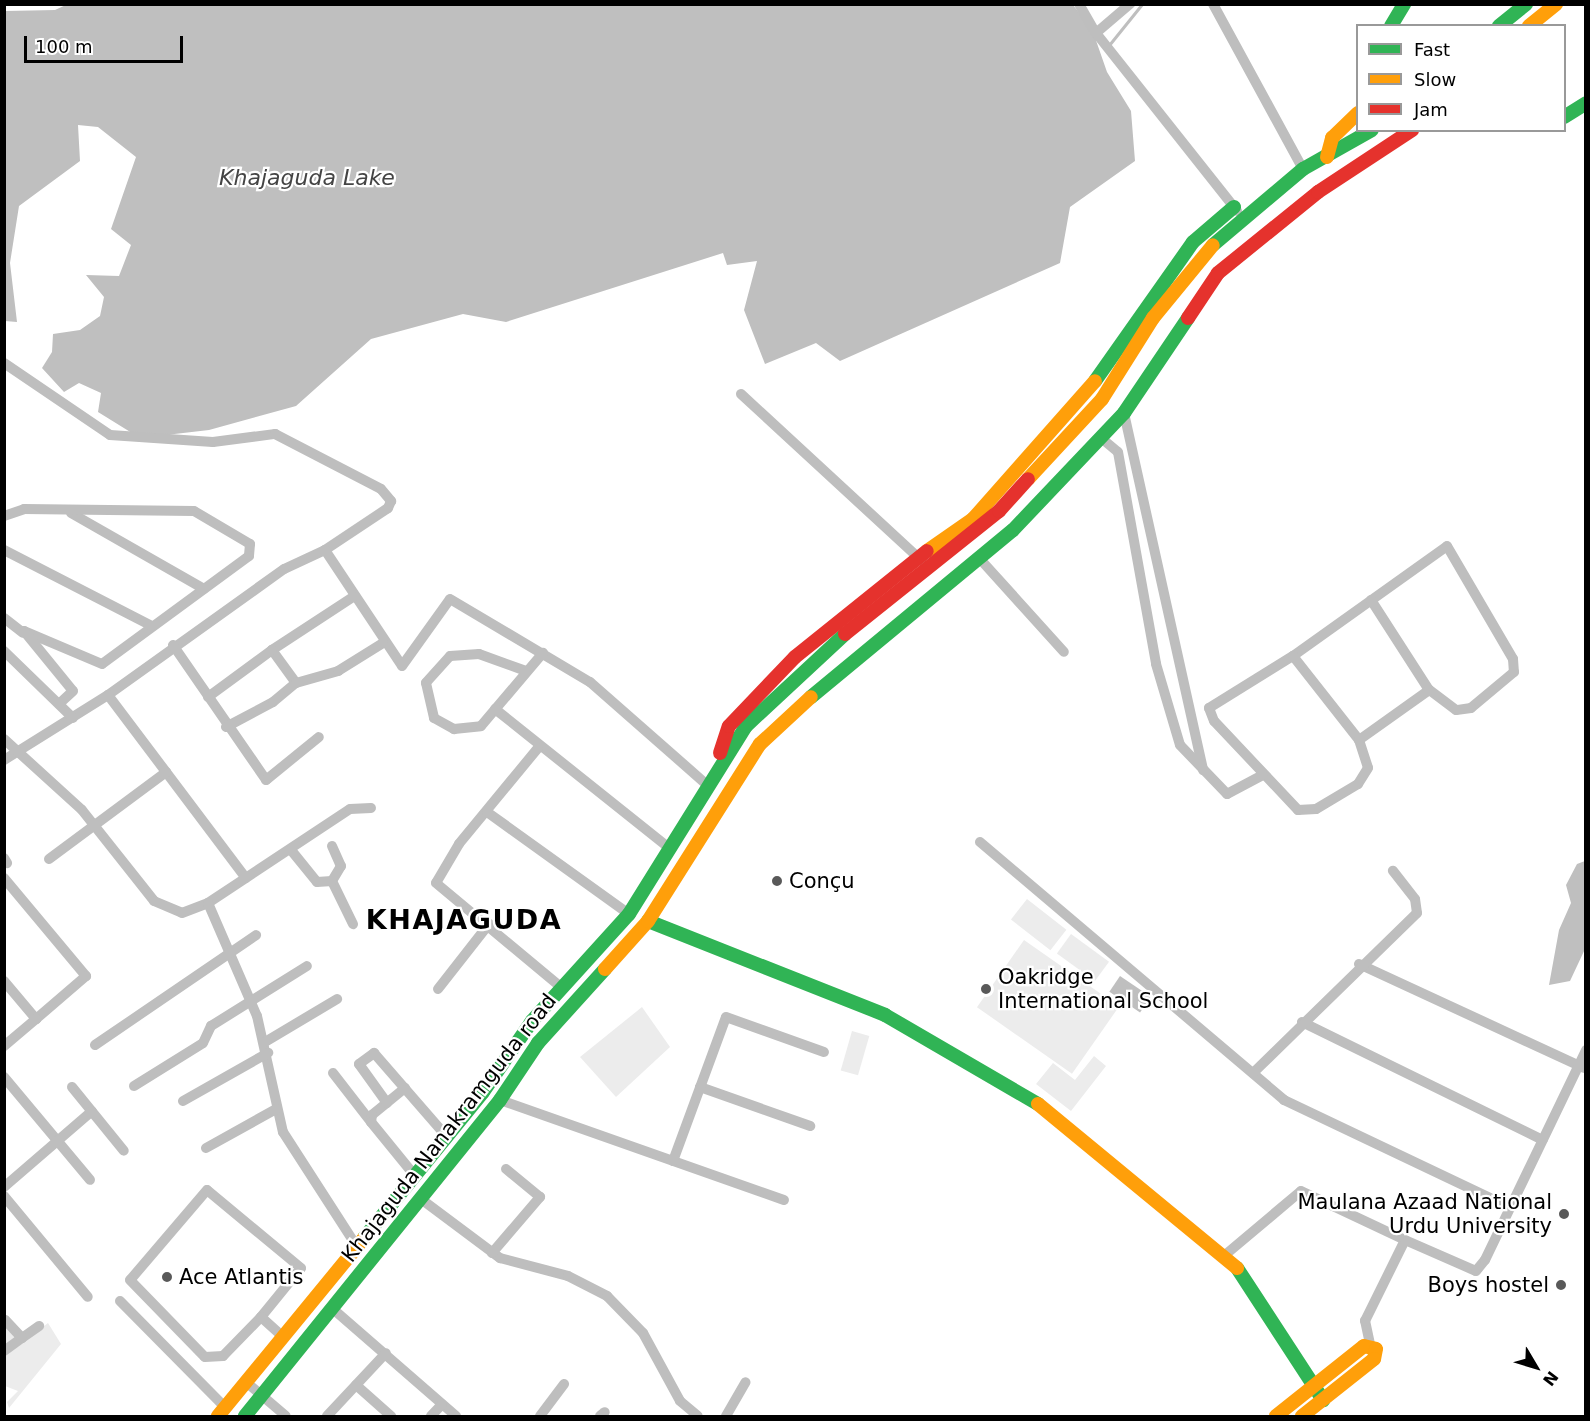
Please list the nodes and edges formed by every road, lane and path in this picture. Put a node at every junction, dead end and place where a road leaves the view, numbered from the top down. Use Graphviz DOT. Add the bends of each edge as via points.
graph roads {
  1 [pos="1079,4"];
  2 [pos="1130,4"];
  3 [pos="1213,4"];
  4 [pos="1405,4"];
  5 [pos="1526,4"];
  6 [pos="1556,4"];
  7 [pos="1391,24"];
  8 [pos="1406,24"];
  9 [pos="1501,24"];
  10 [pos="1531,24"];
  11 [pos="1096,33"];
  12 [pos="1586,103"];
  13 [pos="1356,115"];
  14 [pos="1566,116"];
  15 [pos="1369,132"];
  16 [pos="1409,132"];
  17 [pos="1327,157"];
  18 [pos="1303,169"];
  19 [pos="1238,212"];
  20 [pos="4,363"];
  21 [pos="741,394"];
  22 [pos="1124,413"];
  23 [pos="1100,437"];
  24 [pos="1011,476"];
  25 [pos="1022,488"];
  26 [pos="70,512"];
  27 [pos="4,516"];
  28 [pos="4,550"];
  29 [pos="325,550"];
  30 [pos="919,557"];
  31 [pos="980,559"];
  32 [pos="930,568"];
  33 [pos="204,588"];
  34 [pos="353,597"];
  35 [pos="1371,600"];
  36 [pos="4,618"];
  37 [pos="152,626"];
  38 [pos="23,633"];
  39 [pos="383,643"];
  40 [pos="173,645"];
  41 [pos="272,650"];
  42 [pos="4,651"];
  43 [pos="1064,652"];
  44 [pos="543,653"];
  45 [pos="1293,656"];
  46 [pos="526,671"];
  47 [pos="296,683"];
  48 [pos="1429,690"];
  49 [pos="108,695"];
  50 [pos="208,697"];
  51 [pos="59,704"];
  52 [pos="495,710"];
  53 [pos="73,718"];
  54 [pos="226,727"];
  55 [pos="319,737"];
  56 [pos="4,739"];
  57 [pos="1359,740"];
  58 [pos="538,748"];
  59 [pos="17,752"];
  60 [pos="4,760"];
  61 [pos="716,768"];
  62 [pos="166,772"];
  63 [pos="1203,772"];
  64 [pos="1261,773"];
  65 [pos="706,784"];
  66 [pos="371,808"];
  67 [pos="487,812"];
  68 [pos="95,825"];
  69 [pos="980,842"];
  70 [pos="332,846"];
  71 [pos="668,846"];
  72 [pos="291,850"];
  73 [pos="49,859"];
  74 [pos="1393,871"];
  75 [pos="4,878"];
  76 [pos="246,878"];
  77 [pos="332,880"];
  78 [pos="207,903"];
  79 [pos="629,914"];
  80 [pos="648,921"];
  81 [pos="353,924"];
  82 [pos="489,924"];
  83 [pos="256,935"];
  84 [pos="233,954"];
  85 [pos="1359,964"];
  86 [pos="307,966"];
  87 [pos="4,981"];
  88 [pos="563,988"];
  89 [pos="438,989"];
  90 [pos="337,999"];
  91 [pos="251,1000"];
  92 [pos="36,1019"];
  93 [pos="1302,1022"];
  94 [pos="95,1045"];
  95 [pos="4,1046"];
  96 [pos="267,1048"];
  97 [pos="1586,1050"];
  98 [pos="824,1053"];
  99 [pos="1583,1069"];
  100 [pos="333,1073"];
  101 [pos="1252,1073"];
  102 [pos="4,1077"];
  103 [pos="134,1086"];
  104 [pos="72,1088"];
  105 [pos="405,1088"];
  106 [pos="700,1088"];
  107 [pos="500,1100"];
  108 [pos="183,1101"];
  109 [pos="387,1103"];
  110 [pos="276,1109"];
  111 [pos="92,1111"];
  112 [pos="371,1122"];
  113 [pos="810,1126"];
  114 [pos="447,1137"];
  115 [pos="1543,1140"];
  116 [pos="57,1141"];
  117 [pos="206,1148"];
  118 [pos="123,1151"];
  119 [pos="673,1161"];
  120 [pos="506,1169"];
  121 [pos="415,1176"];
  122 [pos="90,1180"];
  123 [pos="4,1187"];
  124 [pos="4,1196"];
  125 [pos="421,1199"];
  126 [pos="784,1200"];
  127 [pos="1511,1208"];
  128 [pos="1405,1240"];
  129 [pos="357,1247"];
  130 [pos="492,1253"];
  131 [pos="1225,1255"];
  132 [pos="88,1297"];
  133 [pos="120,1301"];
  134 [pos="333,1309"];
  135 [pos="261,1317"];
  136 [pos="5,1320"];
  137 [pos="39,1326"];
  138 [pos="22,1338"];
  139 [pos="284,1338"];
  140 [pos="1373,1349"];
  141 [pos="4,1351"];
  142 [pos="386,1353"];
  143 [pos="246,1382"];
  144 [pos="746,1382"];
  145 [pos="564,1384"];
  146 [pos="356,1385"];
  147 [pos="1313,1387"];
  148 [pos="261,1394"];
  149 [pos="1323,1400"];
  150 [pos="442,1404"];
  151 [pos="221,1412"];
  152 [pos="245,1416"];
  153 [pos="286,1416"];
  154 [pos="327,1416"];
  155 [pos="391,1416"];
  156 [pos="431,1416"];
  157 [pos="456,1416"];
  158 [pos="540,1416"];
  159 [pos="698,1416"];
  160 [pos="726,1416"];
  161 [pos="1276,1416"];
  162 [pos="1302,1416"];
  1 -- 11 [label="street"];
  2 -- 11 [label="street"];
  3 -- 18 [label="street"];
  4 -- 7 [label="main road"];
  4 -- 8 [label="main road"];
  5 -- 9 [label="main road"];
  6 -- 10 [label="main road"];
  11 -- 19 [label="street" via="1183,148"];
  12 -- 14 [label="main road"];
  13 -- 17 [label="main road" via="1332,138"];
  15 -- 17 [label="main road, Khajaguda Nanakramguda road"];
  16 -- 22 [label="main road, Khajaguda Nanakramguda road" via="1318,192 1218,273"];
  17 -- 18 [label="main road, Khajaguda Nanakramguda road"];
  18 -- 19 [label="main road, Khajaguda Nanakramguda road"];
  19 -- 24 [label="main road" via="1193,242 1104,370"];
  19 -- 25 [label="main road, Khajaguda Nanakramguda road" via="1176,286 1102,399"];
  20 -- 29 [label="street" via="110,435 213,442 275,434 388,496 388,508"];
  21 -- 30 [label="street"];
  22 -- 23 [label="main road, Khajaguda Nanakramguda road"];
  22 -- 63 [label="street"];
  23 -- 31 [label="main road, Khajaguda Nanakramguda road"];
  23 -- 63 [label="street" via="1118,452 1156,664 1180,745"];
  24 -- 25 [label="main road"];
  24 -- 30 [label="main road" via="964,528"];
  25 -- 32 [label="main road, Khajaguda Nanakramguda road"];
  26 -- 27 [label="street" via="24,509"];
  26 -- 33 [label="street"];
  26 -- 33 [label="street" via="194,511 241,534 250,544 249,556"];
  28 -- 37 [label="street"];
  29 -- 34 [label="street"];
  29 -- 40 [label="street" via="284,569"];
  30 -- 32 [label="street"];
  30 -- 61 [label="main road" via="754,696 729,726"];
  31 -- 43 [label="street"];
  31 -- 80 [label="main road, Khajaguda Nanakramguda road" via="914,606 760,744"];
  32 -- 61 [label="main road, Khajaguda Nanakramguda road" via="789,682 746,726"];
  33 -- 37 [label="street"];
  34 -- 39 [label="street"];
  34 -- 41 [label="street"];
  35 -- 45 [label="street"];
  35 -- 48 [label="street"];
  35 -- 48 [label="street" via="1447,546 1513,659 1514,672 1464,710"];
  36 -- 38 [label="street"];
  37 -- 38 [label="street" via="102,663"];
  38 -- 51 [label="street" via="73,691"];
  39 -- 44 [label="street" via="402,666 450,599"];
  39 -- 47 [label="street" via="338,671"];
  40 -- 49 [label="street"];
  40 -- 50 [label="street"];
  41 -- 47 [label="street"];
  41 -- 50 [label="street"];
  42 -- 51 [label="street"];
  44 -- 46 [label="street"];
  44 -- 65 [label="street" via="609,696"];
  45 -- 57 [label="street"];
  45 -- 64 [label="street" via="1209,708 1214,721"];
  46 -- 52 [label="street"];
  46 -- 52 [label="street" via="465,654 440,662 429,675 435,718 445,725 468,732 481,726"];
  47 -- 54 [label="street" via="273,702"];
  48 -- 57 [label="street"];
  49 -- 53 [label="street"];
  49 -- 62 [label="street"];
  50 -- 54 [label="street"];
  51 -- 53 [label="street"];
  52 -- 58 [label="street"];
  53 -- 59 [label="street"];
  54 -- 55 [label="street" via="267,780"];
  56 -- 59 [label="street"];
  57 -- 64 [label="street" via="1368,768 1363,776 1316,809 1291,806"];
  58 -- 67 [label="street"];
  58 -- 71 [label="street"];
  59 -- 60 [label="street"];
  59 -- 68 [label="street"];
  61 -- 65 [label="main road, Khajaguda Nanakramguda road"];
  62 -- 68 [label="street"];
  62 -- 76 [label="street"];
  63 -- 64 [label="street" via="1227,794"];
  65 -- 71 [label="main road, Khajaguda Nanakramguda road"];
  66 -- 72 [label="street" via="350,809"];
  67 -- 79 [label="street"];
  67 -- 82 [label="street" via="436,883"];
  68 -- 73 [label="street"];
  68 -- 78 [label="street" via="154,901 182,913"];
  69 -- 101 [label="street"];
  70 -- 77 [label="street" via="341,866"];
  71 -- 79 [label="main road, Khajaguda Nanakramguda road"];
  72 -- 76 [label="street"];
  72 -- 77 [label="street" via="317,882"];
  74 -- 85 [label="street" via="1415,899 1417,913"];
  75 -- 92 [label="street" via="86,976"];
  76 -- 78 [label="street"];
  77 -- 81 [label="street"];
  78 -- 84 [label="street"];
  79 -- 88 [label="main road, Khajaguda Nanakramguda road"];
  80 -- 107 [label="main road, Khajaguda Nanakramguda road" via="538,1043"];
  80 -- 131 [label="main road" via="885,1015 972,1061 1053,1114"];
  82 -- 88 [label="street"];
  82 -- 89 [label="street"];
  83 -- 84 [label="street"];
  84 -- 91 [label="street"];
  84 -- 94 [label="street"];
  85 -- 93 [label="street"];
  85 -- 99 [label="street"];
  86 -- 91 [label="street"];
  87 -- 92 [label="street"];
  88 -- 114 [label="main road, Khajaguda Nanakramguda road" via="532,1021"];
  90 -- 96 [label="street"];
  91 -- 96 [label="street"];
  91 -- 103 [label="street" via="211,1026 203,1043"];
  92 -- 95 [label="street"];
  93 -- 101 [label="street"];
  93 -- 115 [label="street"];
  96 -- 108 [label="street"];
  96 -- 110 [label="street"];
  97 -- 99 [label="street"];
  98 -- 106 [label="street" via="726,1017"];
  99 -- 115 [label="street"];
  100 -- 112 [label="street"];
  101 -- 127 [label="street" via="1297,1107"];
  102 -- 116 [label="street"];
  104 -- 111 [label="street"];
  105 -- 109 [label="street"];
  105 -- 109 [label="street" via="374,1053 359,1064"];
  105 -- 114 [label="street"];
  106 -- 113 [label="street"];
  106 -- 119 [label="street"];
  107 -- 119 [label="street"];
  107 -- 125 [label="main road, Khajaguda Nanakramguda road"];
  109 -- 112 [label="street"];
  110 -- 117 [label="street"];
  110 -- 129 [label="street" via="290,1148"];
  111 -- 116 [label="street"];
  111 -- 118 [label="street"];
  112 -- 121 [label="street"];
  114 -- 121 [label="main road, Khajaguda Nanakramguda road"];
  115 -- 127 [label="street"];
  116 -- 122 [label="street"];
  116 -- 123 [label="street"];
  119 -- 126 [label="street"];
  120 -- 130 [label="street" via="540,1197"];
  121 -- 129 [label="main road, Khajaguda Nanakramguda road"];
  124 -- 132 [label="street"];
  125 -- 130 [label="street"];
  125 -- 134 [label="main road, Khajaguda Nanakramguda road"];
  127 -- 128 [label="street" via="1476,1271"];
  128 -- 131 [label="street" via="1301,1191"];
  128 -- 140 [label="street" via="1365,1321"];
  129 -- 139 [label="main road, Khajaguda Nanakramguda road"];
  130 -- 159 [label="street" via="568,1276 607,1296 643,1333 680,1401"];
  131 -- 147 [label="main road"];
  133 -- 151 [label="street"];
  134 -- 142 [label="street"];
  134 -- 148 [label="main road, Khajaguda Nanakramguda road"];
  135 -- 135 [label="street" via="214,1360 130,1280 207,1190 301,1268"];
  135 -- 139 [label="street"];
  136 -- 138 [label="street"];
  137 -- 138 [label="street"];
  138 -- 141 [label="street"];
  139 -- 143 [label="main road, Khajaguda Nanakramguda road"];
  140 -- 147 [label="main road"];
  140 -- 149 [label="main road"];
  142 -- 146 [label="street"];
  142 -- 150 [label="street"];
  143 -- 148 [label="street"];
  143 -- 151 [label="main road, Khajaguda Nanakramguda road"];
  144 -- 160 [label="street"];
  145 -- 158 [label="street"];
  146 -- 154 [label="street"];
  146 -- 155 [label="street"];
  147 -- 149 [label="main road"];
  147 -- 161 [label="main road"];
  148 -- 152 [label="main road, Khajaguda Nanakramguda road"];
  148 -- 153 [label="street"];
  149 -- 162 [label="main road"];
  150 -- 156 [label="street"];
  150 -- 157 [label="street"];
}
